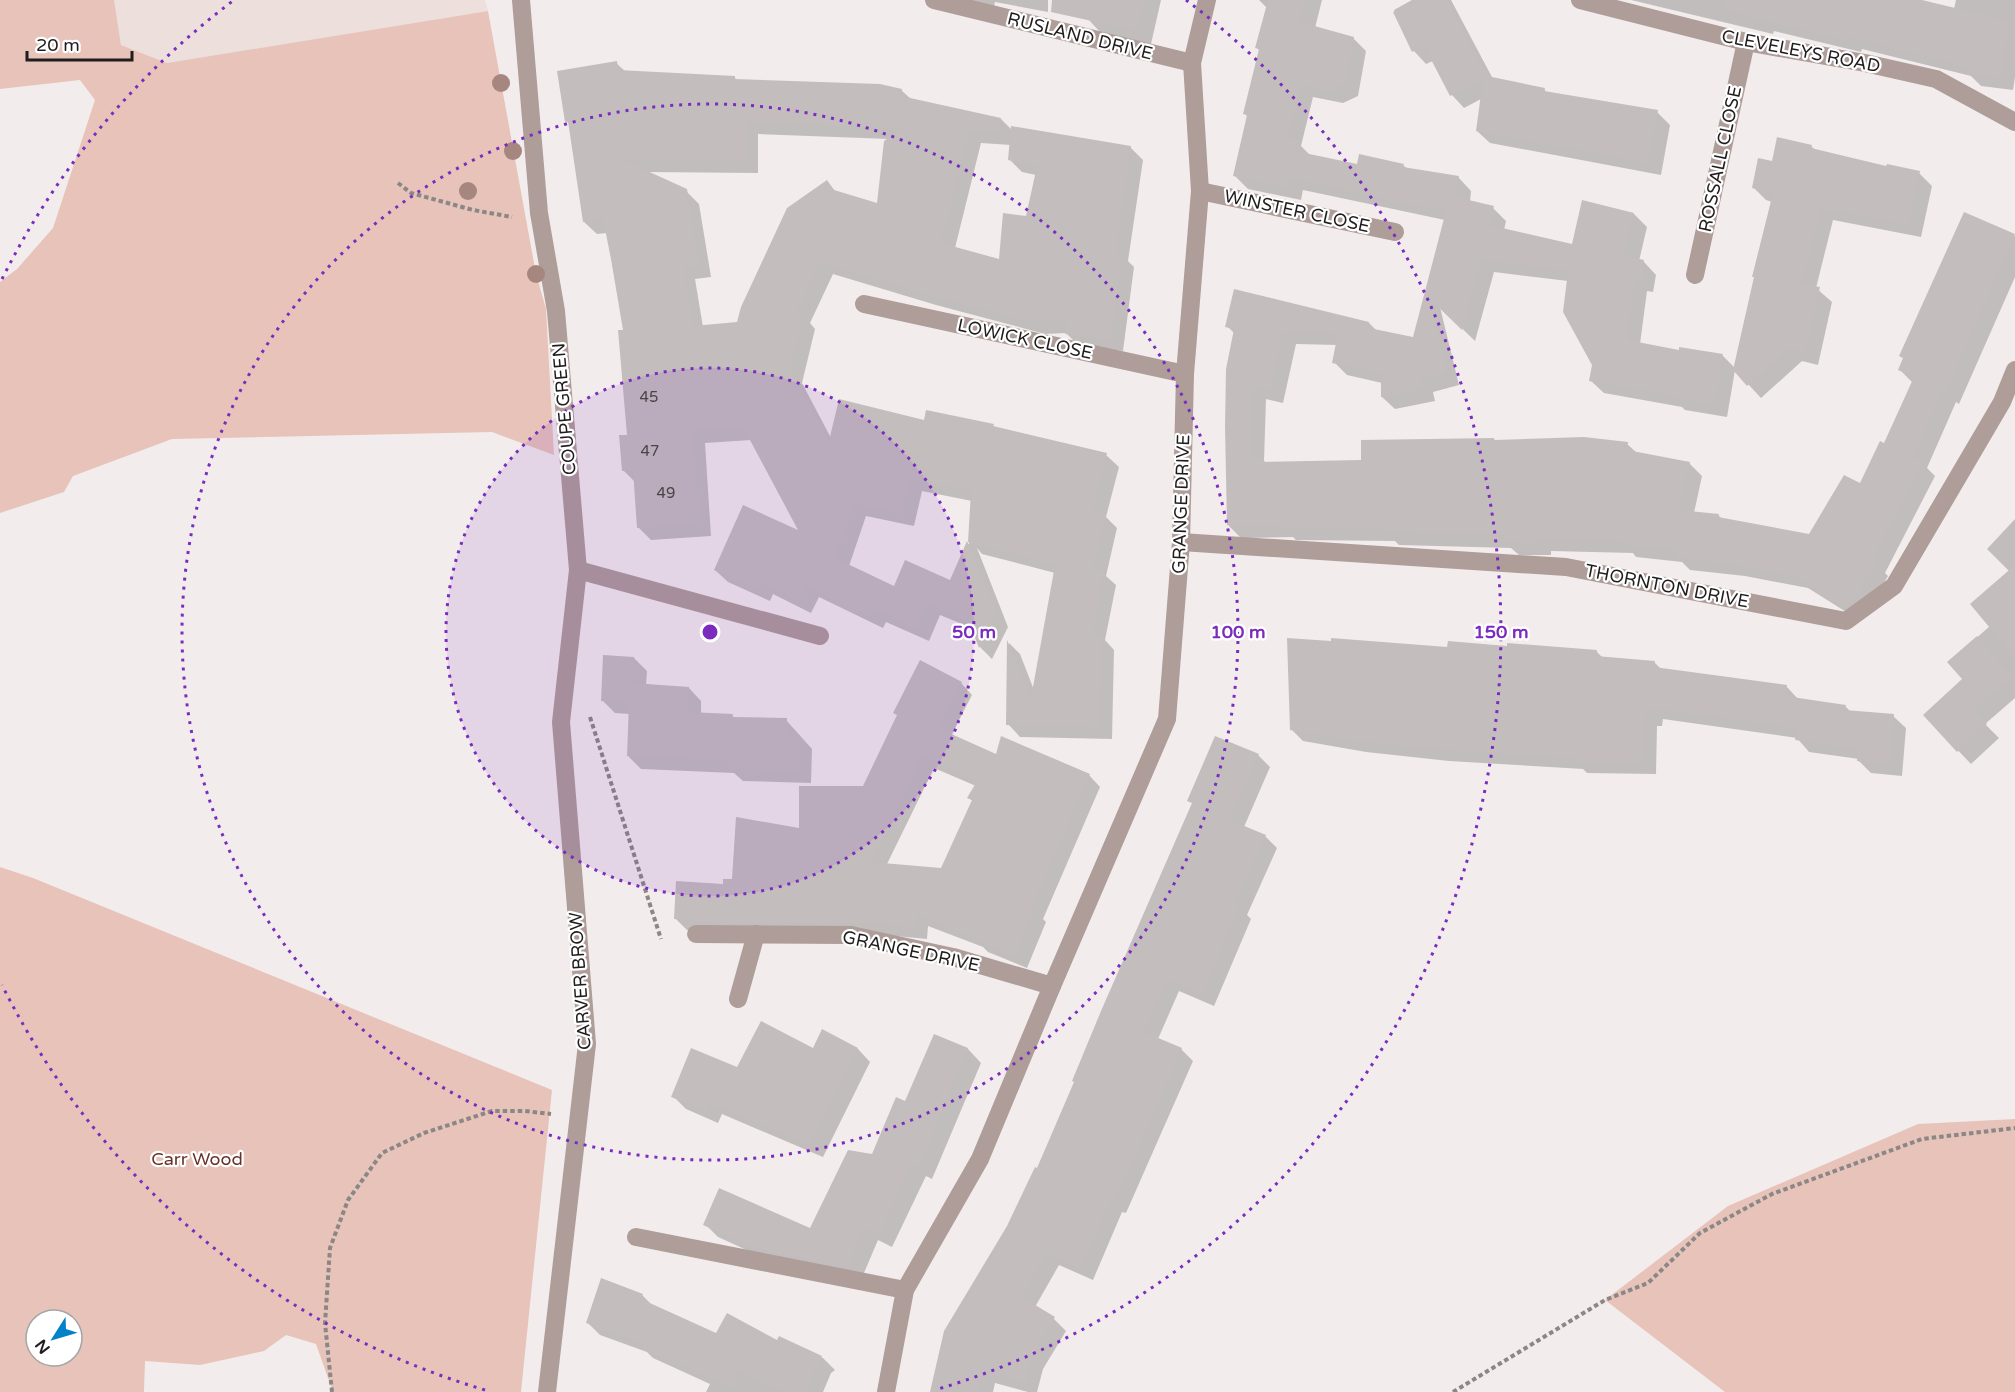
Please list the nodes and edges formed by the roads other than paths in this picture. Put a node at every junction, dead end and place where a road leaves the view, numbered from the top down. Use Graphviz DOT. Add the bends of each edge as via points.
graph roads {
  1 [pos="521,0"];
  2 [pos="934,0"];
  3 [pos="1207,0"];
  4 [pos="1580,0"];
  5 [pos="1746,42"];
  6 [pos="1192,63"];
  7 [pos="2015,122"];
  8 [pos="1200,191"];
  9 [pos="1395,232"];
  10 [pos="1695,275"];
  11 [pos="864,304"];
  12 [pos="2015,370"];
  13 [pos="1185,374"];
  14 [pos="2008,407"];
  15 [pos="1181,542"];
  16 [pos="578,570"];
  17 [pos="820,636"];
  18 [pos="696,934"];
  19 [pos="756,934"];
  20 [pos="1052,986"];
  21 [pos="738,999"];
  22 [pos="636,1238"];
  23 [pos="905,1290"];
  24 [pos="547,1392"];
  25 [pos="886,1392"];
  1 -- 16 [label="street, COUPE GREEN" via="539,213 555,311"];
  2 -- 6 [label="street, RUSLAND DRIVE"];
  3 -- 6 [label="street, GRANGE DRIVE"];
  4 -- 5 [label="street, CLEVELEYS ROAD"];
  5 -- 7 [label="street, CLEVELEYS ROAD" via="1936,79"];
  5 -- 10 [label="street, ROSSALL CLOSE"];
  6 -- 8 [label="street, GRANGE DRIVE"];
  8 -- 9 [label="street, WINSTER CLOSE"];
  8 -- 13 [label="street, GRANGE DRIVE"];
  11 -- 13 [label="street, LOWICK CLOSE"];
  12 -- 14 [label="street, THORNTON DRIVE"];
  13 -- 15 [label="street, GRANGE DRIVE"];
  14 -- 15 [label="street, THORNTON DRIVE" via="1894,586 1846,621 1566,567"];
  15 -- 20 [label="street, GRANGE DRIVE" via="1167,719"];
  16 -- 17 [label="street"];
  16 -- 24 [label="street, CARVER BROW" via="561,722 587,1044"];
  18 -- 19 [label="street, GRANGE DRIVE"];
  19 -- 20 [label="street, GRANGE DRIVE" via="851,935 953,957"];
  19 -- 21 [label="street"];
  20 -- 23 [label="street, GRANGE DRIVE" via="980,1159"];
  22 -- 23 [label="street"];
  23 -- 25 [label="street, GRANGE DRIVE"];
}
